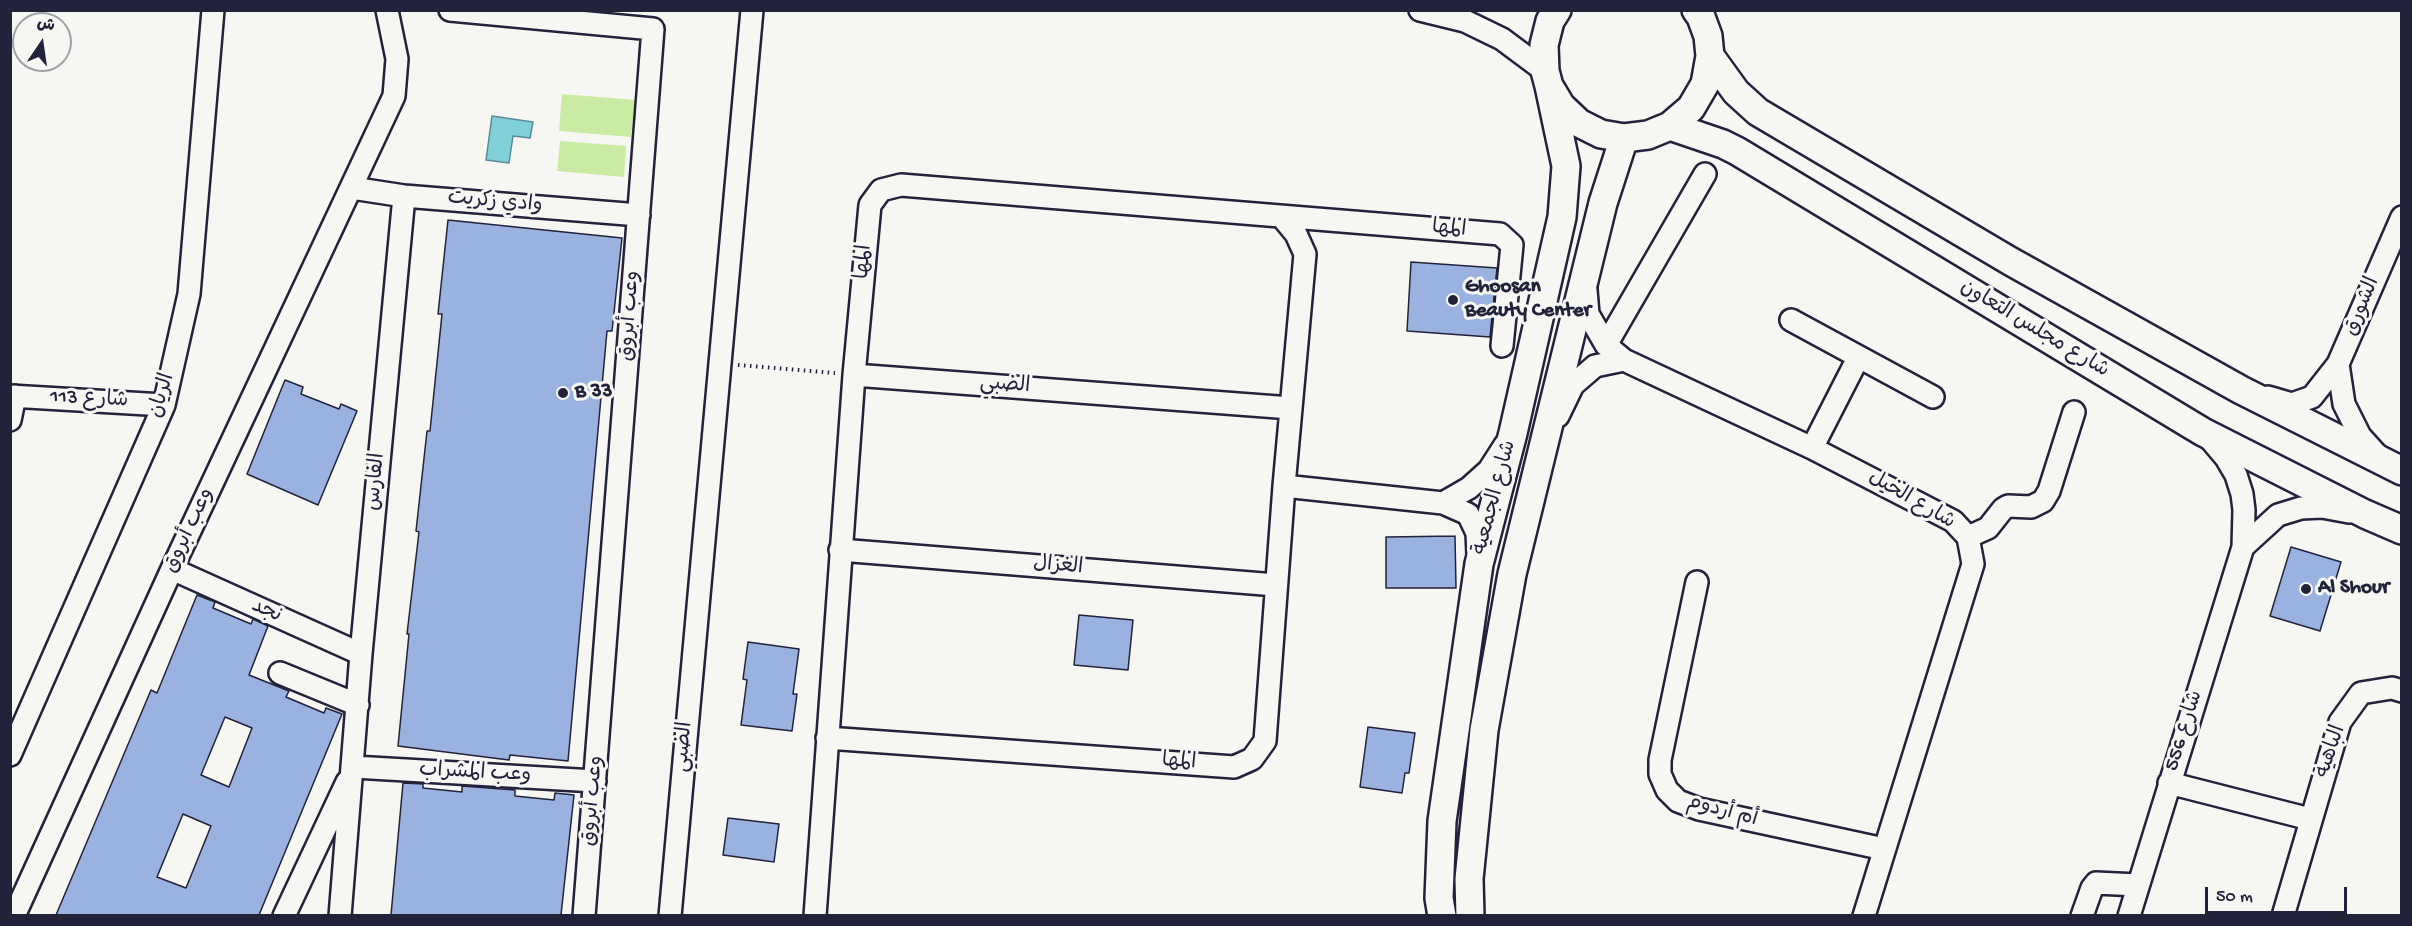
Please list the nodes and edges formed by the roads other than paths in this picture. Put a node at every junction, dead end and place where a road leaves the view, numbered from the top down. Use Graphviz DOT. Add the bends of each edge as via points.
graph roads {
  1 [pos="213,10"];
  2 [pos="387,10"];
  3 [pos="450,10"];
  4 [pos="752,10"];
  5 [pos="1420,10"];
  6 [pos="1557,10"];
  7 [pos="1699,13"];
  8 [pos="1710,56"];
  9 [pos="1547,78"];
  10 [pos="1670,126"];
  11 [pos="1624,138"];
  12 [pos="1705,174"];
  13 [pos="352,188"];
  14 [pos="404,196"];
  15 [pos="639,215"];
  16 [pos="1282,217"];
  17 [pos="2402,217"];
  18 [pos="1585,278"];
  19 [pos="1791,321"];
  20 [pos="1606,345"];
  21 [pos="1502,346"];
  22 [pos="1858,358"];
  23 [pos="1624,360"];
  24 [pos="2338,364"];
  25 [pos="854,375"];
  26 [pos="2241,390"];
  27 [pos="13,396"];
  28 [pos="1933,397"];
  29 [pos="164,405"];
  30 [pos="1291,408"];
  31 [pos="2074,412"];
  32 [pos="10,420"];
  33 [pos="2203,432"];
  34 [pos="1513,433"];
  35 [pos="1543,446"];
  36 [pos="1812,448"];
  37 [pos="2393,467"];
  38 [pos="1284,486"];
  39 [pos="1443,503"];
  40 [pos="2365,514"];
  41 [pos="2402,530"];
  42 [pos="1968,537"];
  43 [pos="2243,546"];
  44 [pos="840,550"];
  45 [pos="1479,564"];
  46 [pos="172,569"];
  47 [pos="1697,582"];
  48 [pos="1276,585"];
  49 [pos="361,654"];
  50 [pos="280,673"];
  51 [pos="2402,691"];
  52 [pos="358,705"];
  53 [pos="15,732"];
  54 [pos="827,738"];
  55 [pos="10,755"];
  56 [pos="354,767"];
  57 [pos="596,781"];
  58 [pos="2169,783"];
  59 [pos="2310,819"];
  60 [pos="1884,849"];
  61 [pos="2139,885"];
  62 [pos="1437,910"];
  63 [pos="14,915"];
  64 [pos="284,915"];
  65 [pos="340,915"];
  66 [pos="584,915"];
  67 [pos="670,915"];
  68 [pos="815,915"];
  69 [pos="1470,915"];
  70 [pos="1864,915"];
  71 [pos="2082,915"];
  72 [pos="2129,915"];
  73 [pos="2283,915"];
  1 -- 29 [label="street, الريان" via="189,294"];
  2 -- 13 [label="street, وعب أبروق" via="397,59 394,96"];
  3 -- 15 [label="street, وعب أبروق" via="653,29"];
  4 -- 67 [label="street, الضبي"];
  5 -- 9 [label="street" via="1465,21 1502,39"];
  6 -- 9 [label="main road, شارع الجمعية" via="1544,45"];
  7 -- 8 [label="main road" via="1708,36"];
  8 -- 10 [label="main road" via="1705,84 1691,108"];
  8 -- 26 [label="main road" via="1736,92 1758,112 2010,261"];
  9 -- 11 [label="main road" via="1561,106 1579,123 1600,134"];
  9 -- 34 [label="main road, شارع الجمعية" via="1566,166 1562,217"];
  10 -- 11 [label="main road" via="1648,135"];
  10 -- 33 [label="main road, شارع مجلس التعاون" via="1737,151"];
  11 -- 18 [label="main road, شارع الجمعية"];
  12 -- 20 [label="street"];
  13 -- 14 [label="street, وادي زكريت"];
  13 -- 46 [label="street, وعب أبروق"];
  14 -- 15 [label="street, وادي زكريت"];
  14 -- 49 [label="street, الفارس"];
  15 -- 57 [label="street, وعب أبروق"];
  16 -- 21 [label="street, المها" via="1500,234 1512,245"];
  16 -- 25 [label="street, المها" via="901,185 882,190 870,205"];
  16 -- 30 [label="street, المها" via="1305,254"];
  17 -- 24 [label="street, الشورق"];
  18 -- 20 [label="street, شارع الخيل" via="1588,314"];
  18 -- 35 [label="main road, شارع الجمعية"];
  19 -- 22 [label="street"];
  20 -- 23 [label="street, شارع الخيل"];
  22 -- 28 [label="street"];
  22 -- 36 [label="street"];
  23 -- 35 [label="street" via="1595,366 1573,385"];
  23 -- 36 [label="street, شارع الخيل"];
  24 -- 26 [label="street, الشورق" via="2312,397 2292,404"];
  24 -- 37 [label="street" via="2344,404 2361,436"];
  25 -- 30 [label="street, الضبي"];
  25 -- 44 [label="street, المها"];
  26 -- 37 [label="main road"];
  27 -- 29 [label="street, شارع 113"];
  27 -- 32 [label="street, شارع 113"];
  29 -- 53 [label="street, الريان"];
  30 -- 38 [label="street, المها"];
  31 -- 42 [label="street" via="2043,501 2031,507 2008,506 1988,528"];
  33 -- 40 [label="main road, شارع مجلس التعاون"];
  33 -- 43 [label="street, شارع 556" via="2236,475 2244,510"];
  34 -- 39 [label="street" via="1489,470"];
  34 -- 45 [label="main road, شارع الجمعية"];
  35 -- 69 [label="main road, شارع الجمعية" via="1512,574 1484,730 1468,879"];
  36 -- 42 [label="street, شارع الخيل" via="1953,520"];
  38 -- 39 [label="street"];
  38 -- 48 [label="street, المها"];
  39 -- 45 [label="street" via="1468,514 1477,533"];
  40 -- 41 [label="main road, شارع مجلس التعاون"];
  40 -- 43 [label="street" via="2301,508 2278,515"];
  42 -- 60 [label="street, شارع الخيل" via="1973,564"];
  43 -- 58 [label="street, شارع 556"];
  44 -- 48 [label="street, الغزال"];
  44 -- 54 [label="street, المها"];
  45 -- 62 [label="main road, شارع الجمعية" via="1442,821"];
  46 -- 49 [label="street, نجد"];
  46 -- 63 [label="street, وعب أبروق"];
  47 -- 60 [label="street, أم أردوم" via="1660,760 1666,790 1678,801 1699,809"];
  48 -- 54 [label="street, المها" via="1265,741 1252,759 1234,767"];
  49 -- 52 [label="street, الفارس"];
  50 -- 52 [label="street"];
  51 -- 59 [label="street, الباهية" via="2392,688 2361,693 2340,722"];
  52 -- 56 [label="street, الفارس"];
  53 -- 55 [label="street, الريان"];
  54 -- 68 [label="street, المها"];
  56 -- 57 [label="street, وعب المشراب"];
  56 -- 64 [label="street, الفارس"];
  56 -- 65 [label="street, الفارس"];
  57 -- 66 [label="street, وعب أبروق"];
  58 -- 59 [label="street"];
  58 -- 61 [label="street, شارع 556"];
  59 -- 73 [label="street, الباهية"];
  60 -- 70 [label="street, شارع الخيل"];
  61 -- 71 [label="street" via="2096,883"];
  61 -- 72 [label="street, شارع 556"];
}
